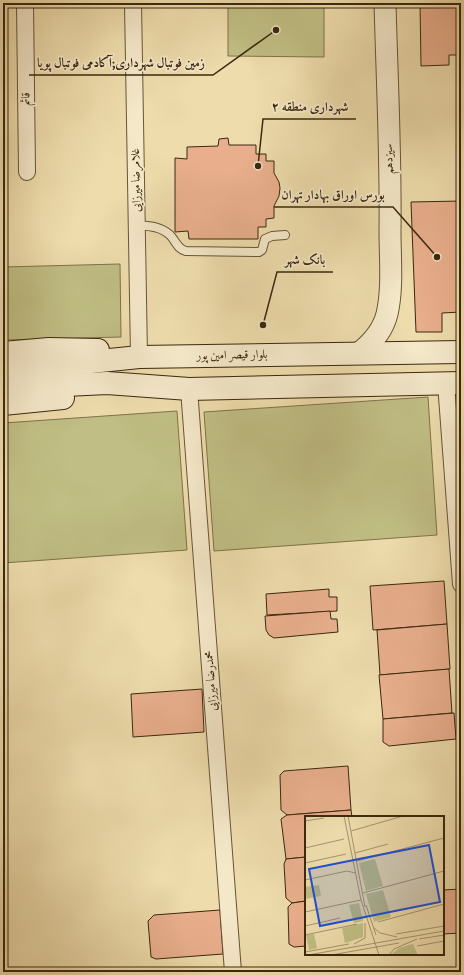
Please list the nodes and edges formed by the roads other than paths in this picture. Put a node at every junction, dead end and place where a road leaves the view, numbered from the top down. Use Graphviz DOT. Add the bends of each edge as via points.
graph roads {
  1 [pos="25,3"];
  2 [pos="134,3"];
  3 [pos="385,3"];
  4 [pos="27,172"];
  5 [pos="136,225"];
  6 [pos="285,235"];
  7 [pos="461,352"];
  8 [pos="3,353"];
  9 [pos="360,353"];
  10 [pos="139,357"];
  11 [pos="3,371"];
  12 [pos="454,383"];
  13 [pos="146,386"];
  14 [pos="3,388"];
  15 [pos="189,389"];
  16 [pos="3,404"];
  17 [pos="461,584"];
  18 [pos="233,972"];
  1 -- 4 [label="street, قائم"];
  2 -- 5 [label="street, غلامرضا میرزایی"];
  3 -- 9 [label="street, سیزدهم" via="390,295 387,315 380,332"];
  5 -- 6 [label="lane" via="158,227 186,252 259,252 265,240 272,236"];
  5 -- 10 [label="street, غلامرضا میرزایی"];
  7 -- 9 [label="main road, بلوار قیصر امین پور"];
  8 -- 10 [label="main road" via="79,349"];
  9 -- 10 [label="main road, بلوار قیصر امین پور"];
  10 -- 11 [label="main road, بلوار قیصر امین پور"];
  12 -- 15 [label="main road"];
  12 -- 17 [label="street"];
  13 -- 14 [label="main road" via="107,383"];
  13 -- 15 [label="main road"];
  13 -- 16 [label="main road" via="91,395"];
  15 -- 18 [label="street, محمدرضا میرزایی"];
}
